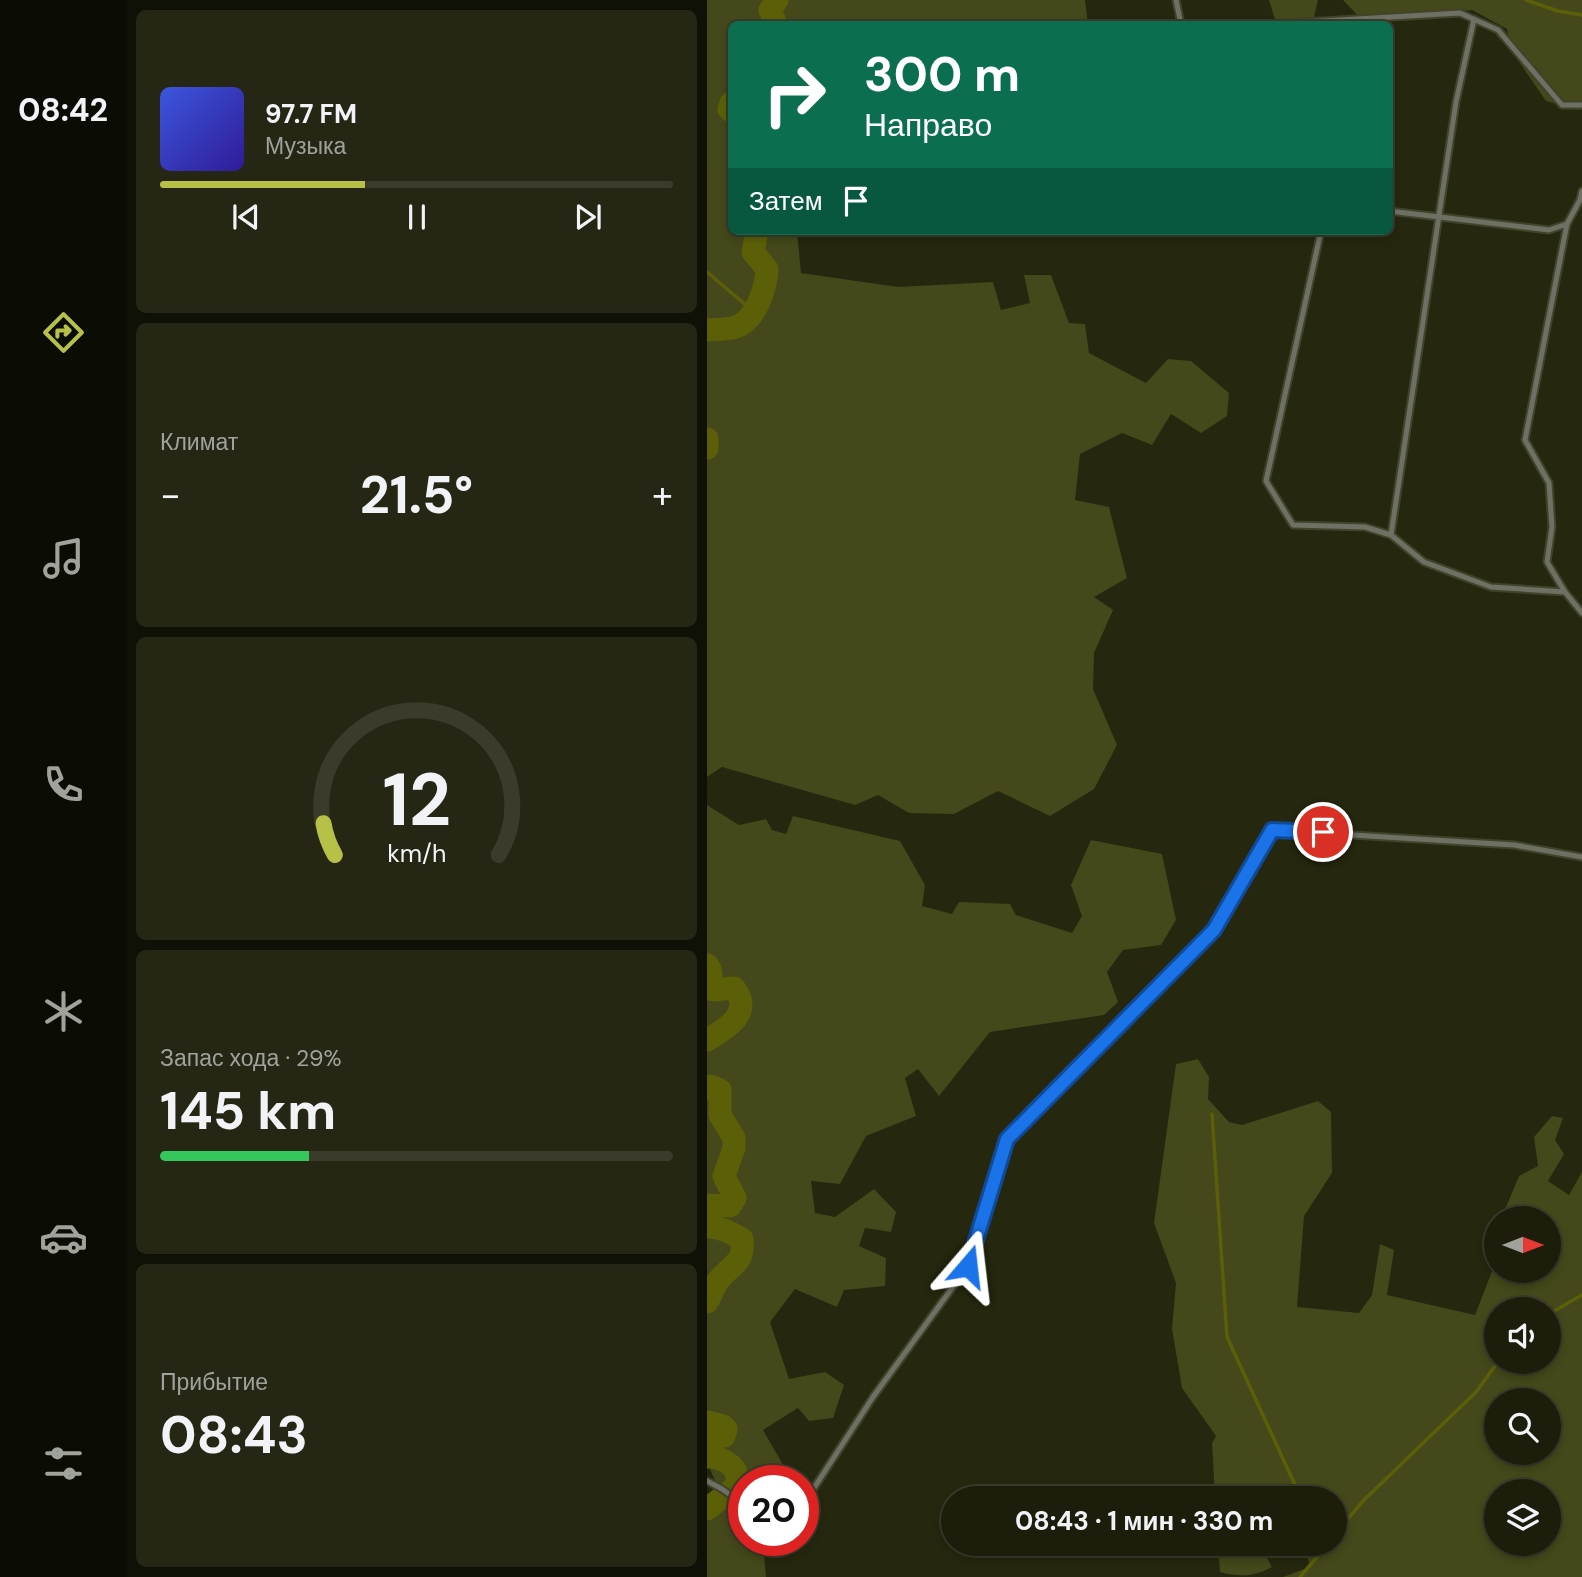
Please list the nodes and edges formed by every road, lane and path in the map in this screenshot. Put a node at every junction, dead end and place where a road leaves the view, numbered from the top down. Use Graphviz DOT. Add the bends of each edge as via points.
graph roads {
  1 [pos="1176,0"];
  2 [pos="1474,19"];
  3 [pos="1180,21"];
  4 [pos="1354,21"];
  5 [pos="1582,105"];
  6 [pos="1582,191"];
  7 [pos="1393,211"];
  8 [pos="1439,217"];
  9 [pos="1567,224"];
  10 [pos="1320,235"];
  11 [pos="1391,535"];
  12 [pos="1565,592"];
  13 [pos="1582,613"];
  14 [pos="1582,858"];
  15 [pos="819,1480"];
  16 [pos="707,1481"];
  17 [pos="728,1494"];
  1 -- 3 [label="lane"];
  2 -- 4 [label="lane" via="1460,13"];
  2 -- 5 [label="lane" via="1498,30 1562,105"];
  2 -- 8 [label="lane"];
  6 -- 9 [label="lane"];
  7 -- 8 [label="lane"];
  8 -- 9 [label="lane" via="1549,230"];
  8 -- 11 [label="lane"];
  9 -- 12 [label="lane" via="1525,440 1549,483 1552,527 1547,562"];
  10 -- 11 [label="lane" via="1266,481 1293,525 1365,527"];
  11 -- 12 [label="lane" via="1424,562 1491,587"];
  12 -- 13 [label="lane"];
  14 -- 15 [label="lane" via="1514,845 1272,830 1214,930 1007,1139 968,1266"];
  16 -- 17 [label="lane"];
}
